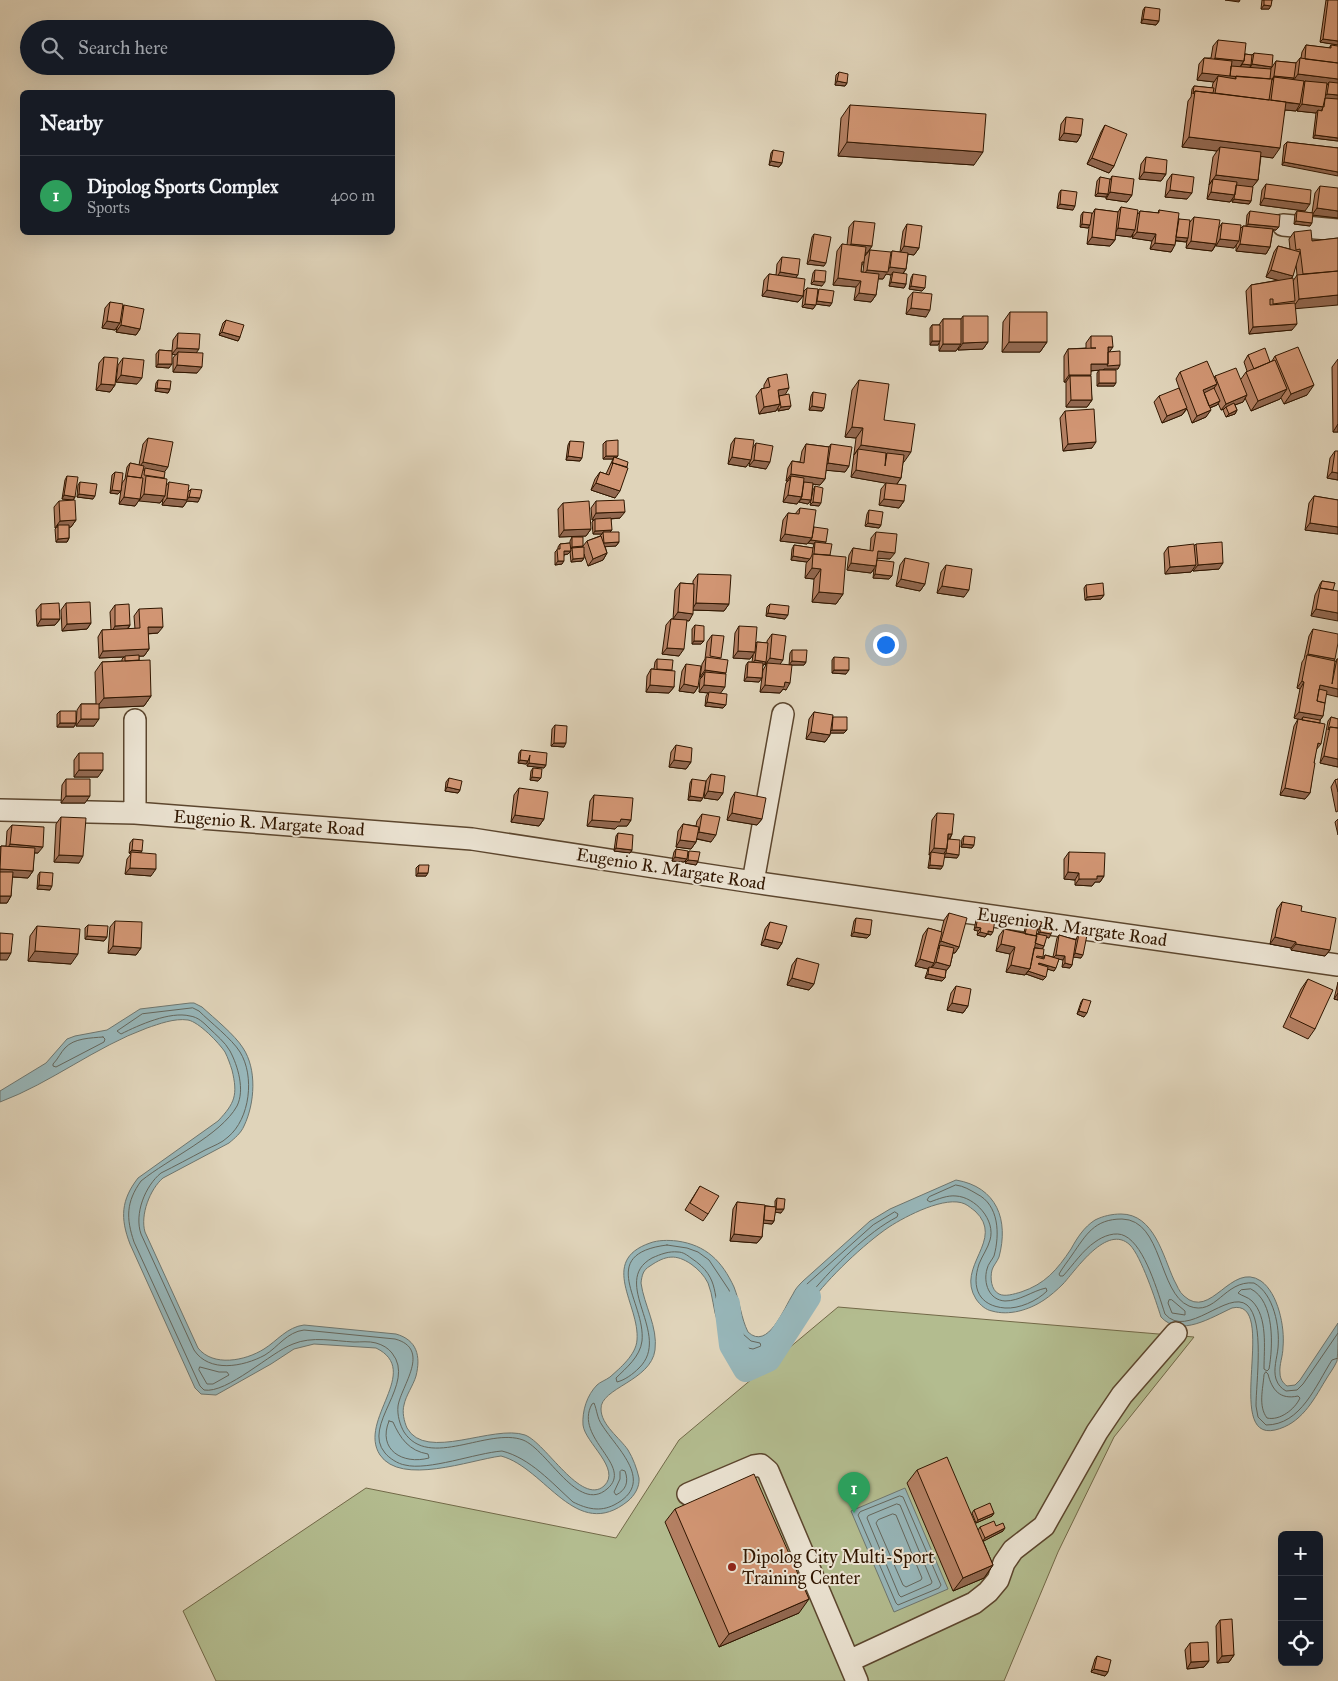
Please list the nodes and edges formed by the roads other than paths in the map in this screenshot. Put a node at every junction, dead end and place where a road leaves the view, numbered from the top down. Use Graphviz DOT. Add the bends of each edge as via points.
graph roads {
  1 [pos="1283,225"];
  2 [pos="1338,230"];
  3 [pos="783,714"];
  4 [pos="135,720"];
  5 [pos="0,810"];
  6 [pos="135,813"];
  7 [pos="753,882"];
  8 [pos="1338,965"];
  9 [pos="1176,1333"];
  10 [pos="688,1494"];
  11 [pos="849,1661"];
  12 [pos="857,1681"];
  1 -- 2 [label="street"];
  3 -- 7 [label="street"];
  4 -- 6 [label="street"];
  5 -- 6 [label="street, Eugenio R. Margate Road"];
  6 -- 7 [label="street, Eugenio R. Margate Road" via="472,839"];
  7 -- 8 [label="street, Eugenio R. Margate Road"];
  9 -- 11 [label="street" via="1122,1395 1097,1432 1044,1526 1013,1550 988,1592 974,1603"];
  10 -- 11 [label="street" via="754,1466 762,1465 768,1471"];
  11 -- 12 [label="street"];
}
